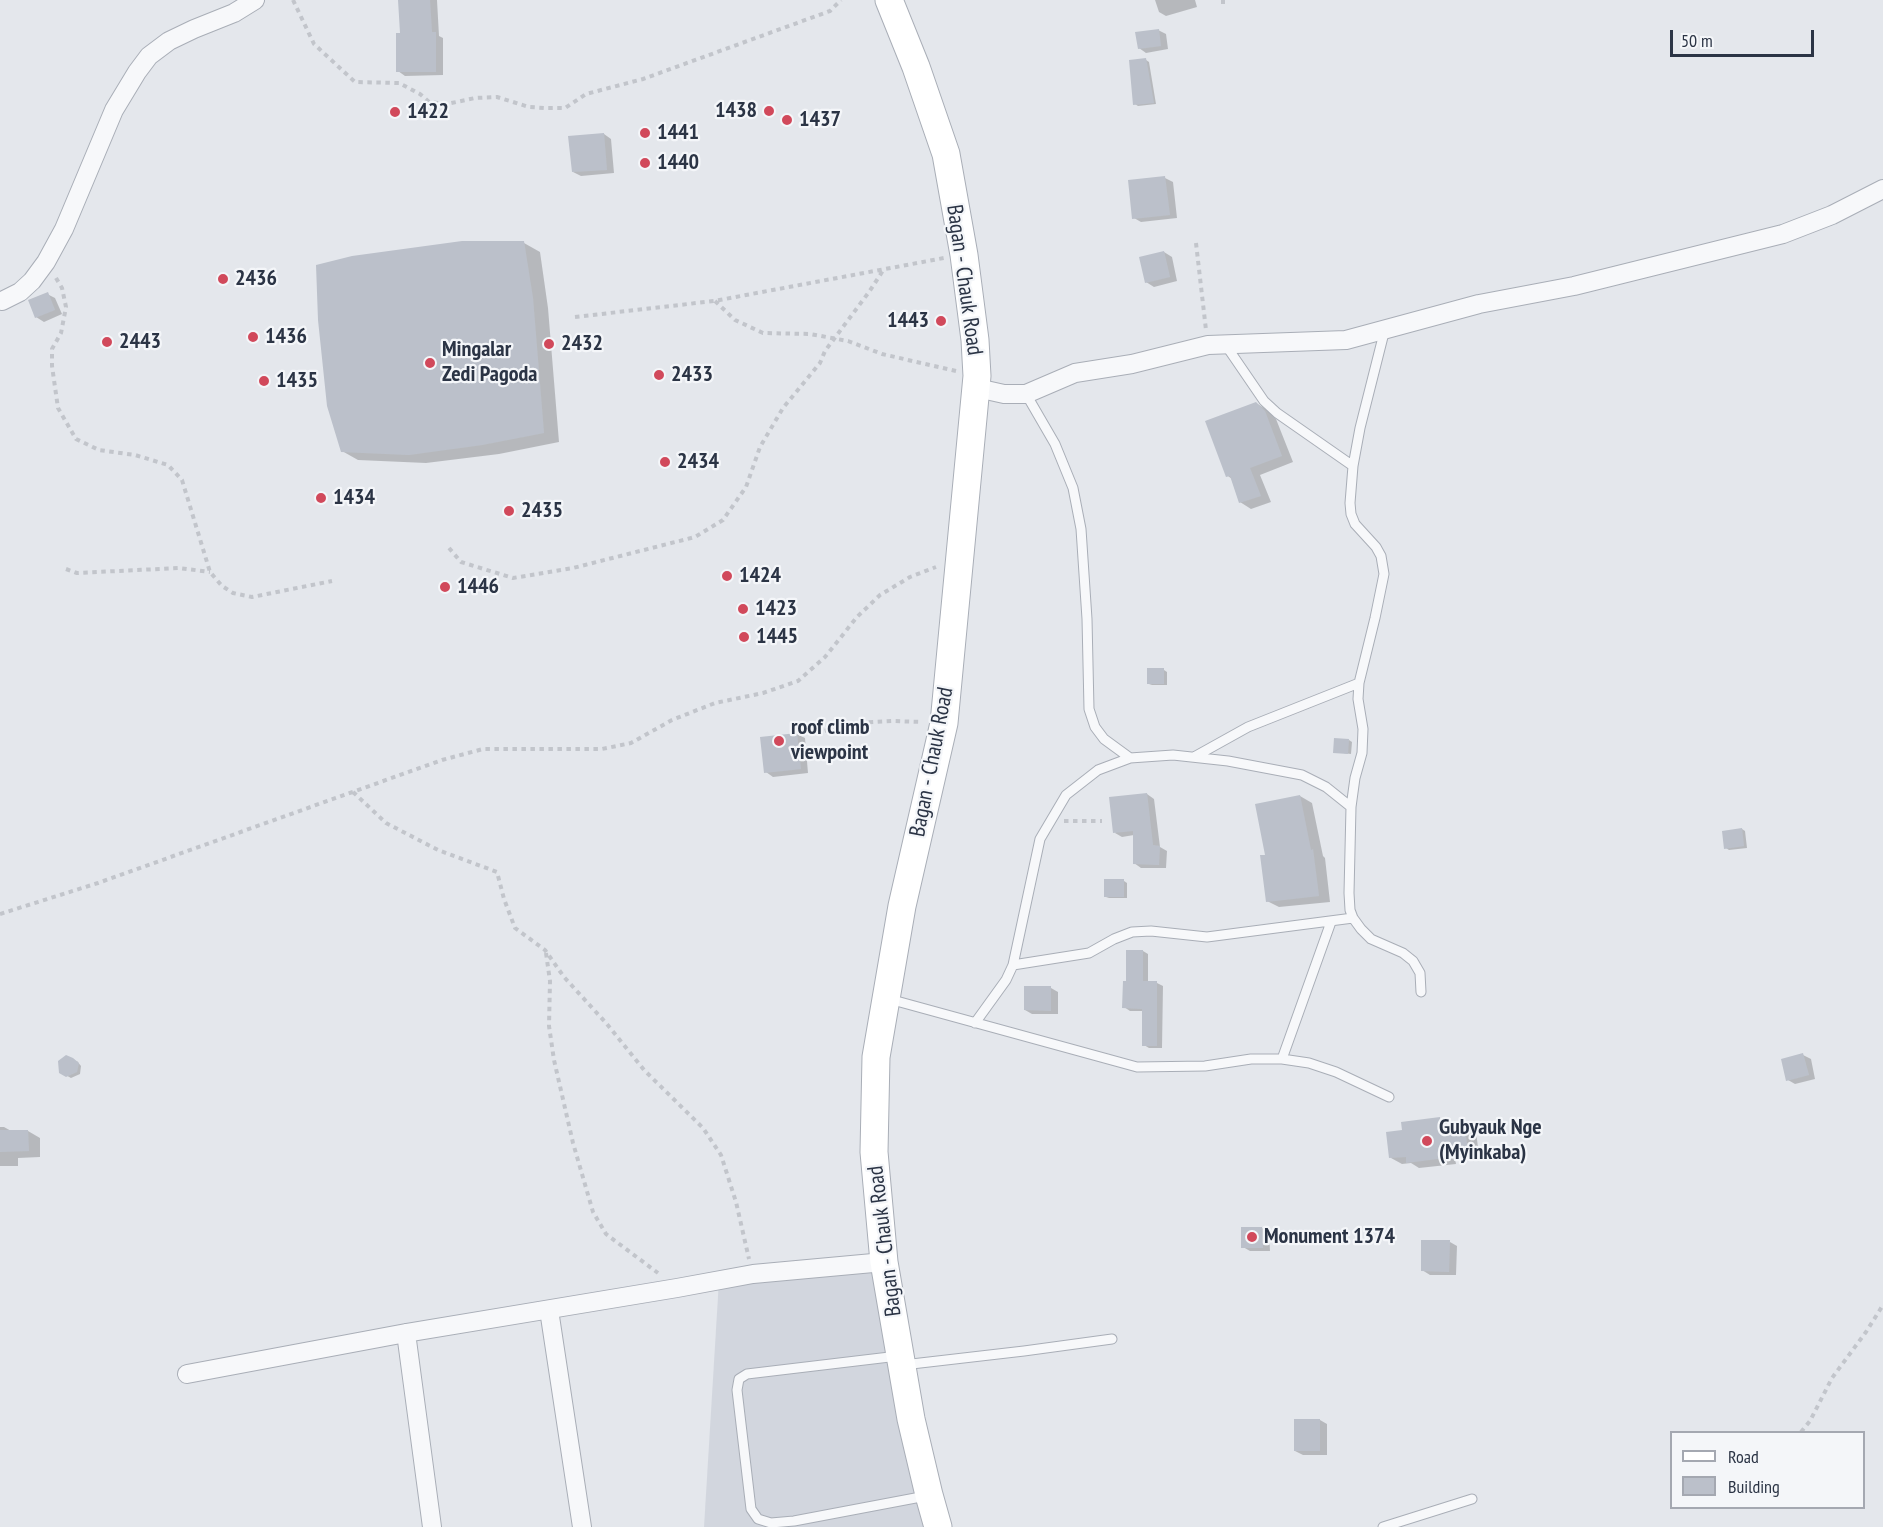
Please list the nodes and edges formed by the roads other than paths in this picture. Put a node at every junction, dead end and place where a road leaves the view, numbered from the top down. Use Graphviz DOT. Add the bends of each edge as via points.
graph roads {
  1 [pos="255,0"];
  2 [pos="889,0"];
  3 [pos="1883,189"];
  4 [pos="2,301"];
  5 [pos="1385,329"];
  6 [pos="1216,345"];
  7 [pos="977,382"];
  8 [pos="1026,394"];
  9 [pos="1353,466"];
  10 [pos="1359,684"];
  11 [pos="1194,757"];
  12 [pos="1130,758"];
  13 [pos="1351,807"];
  14 [pos="1353,918"];
  15 [pos="1330,922"];
  16 [pos="1013,965"];
  17 [pos="1421,992"];
  18 [pos="887,999"];
  19 [pos="975,1023"];
  20 [pos="1282,1059"];
  21 [pos="1389,1097"];
  22 [pos="884,1262"];
  23 [pos="549,1310"];
  24 [pos="406,1333"];
  25 [pos="1112,1339"];
  26 [pos="901,1360"];
  27 [pos="187,1374"];
  28 [pos="928,1495"];
  29 [pos="1472,1500"];
  30 [pos="432,1527"];
  31 [pos="582,1527"];
  32 [pos="938,1527"];
  33 [pos="1383,1527"];
  1 -- 4 [label="street" via="169,41 149,56 114,110 46,262 20,292"];
  2 -- 7 [label="main road, Bagan - Chauk Road" via="946,154 964,255"];
  3 -- 5 [label="street" via="1783,234"];
  5 -- 6 [label="street" via="1346,340"];
  5 -- 9 [label="lane"];
  6 -- 8 [label="street" via="1075,373"];
  6 -- 9 [label="lane" via="1264,401"];
  7 -- 8 [label="street" via="1004,394"];
  7 -- 18 [label="main road, Bagan - Chauk Road" via="944,723 902,906"];
  8 -- 12 [label="lane" via="1056,444 1076,498 1082,529 1089,709 1104,739"];
  9 -- 10 [label="lane" via="1351,514 1376,547 1384,574"];
  10 -- 11 [label="lane" via="1248,727"];
  10 -- 13 [label="lane" via="1362,753"];
  11 -- 12 [label="lane"];
  11 -- 13 [label="lane" via="1302,776 1326,787"];
  12 -- 16 [label="lane" via="1098,770 1066,795 1040,839"];
  13 -- 14 [label="lane" via="1349,893"];
  14 -- 15 [label="lane"];
  14 -- 17 [label="lane" via="1371,939 1403,952 1413,961 1420,973"];
  15 -- 16 [label="lane" via="1207,937 1132,932 1089,953"];
  15 -- 20 [label="lane"];
  16 -- 19 [label="lane"];
  18 -- 19 [label="lane"];
  18 -- 22 [label="main road, Bagan - Chauk Road" via="876,1057 874,1152"];
  19 -- 20 [label="lane" via="1137,1067"];
  20 -- 21 [label="lane" via="1336,1072"];
  22 -- 23 [label="street" via="753,1274"];
  22 -- 26 [label="main road, Bagan - Chauk Road"];
  23 -- 24 [label="street"];
  23 -- 31 [label="street"];
  24 -- 27 [label="street"];
  24 -- 30 [label="street"];
  25 -- 26 [label="lane" via="1024,1352"];
  26 -- 28 [label="main road, Bagan - Chauk Road"];
  26 -- 28 [label="lane" via="747,1374 739,1379 736,1390 751,1509 758,1519 771,1523"];
  28 -- 32 [label="main road, Bagan - Chauk Road"];
  29 -- 33 [label="lane"];
}
